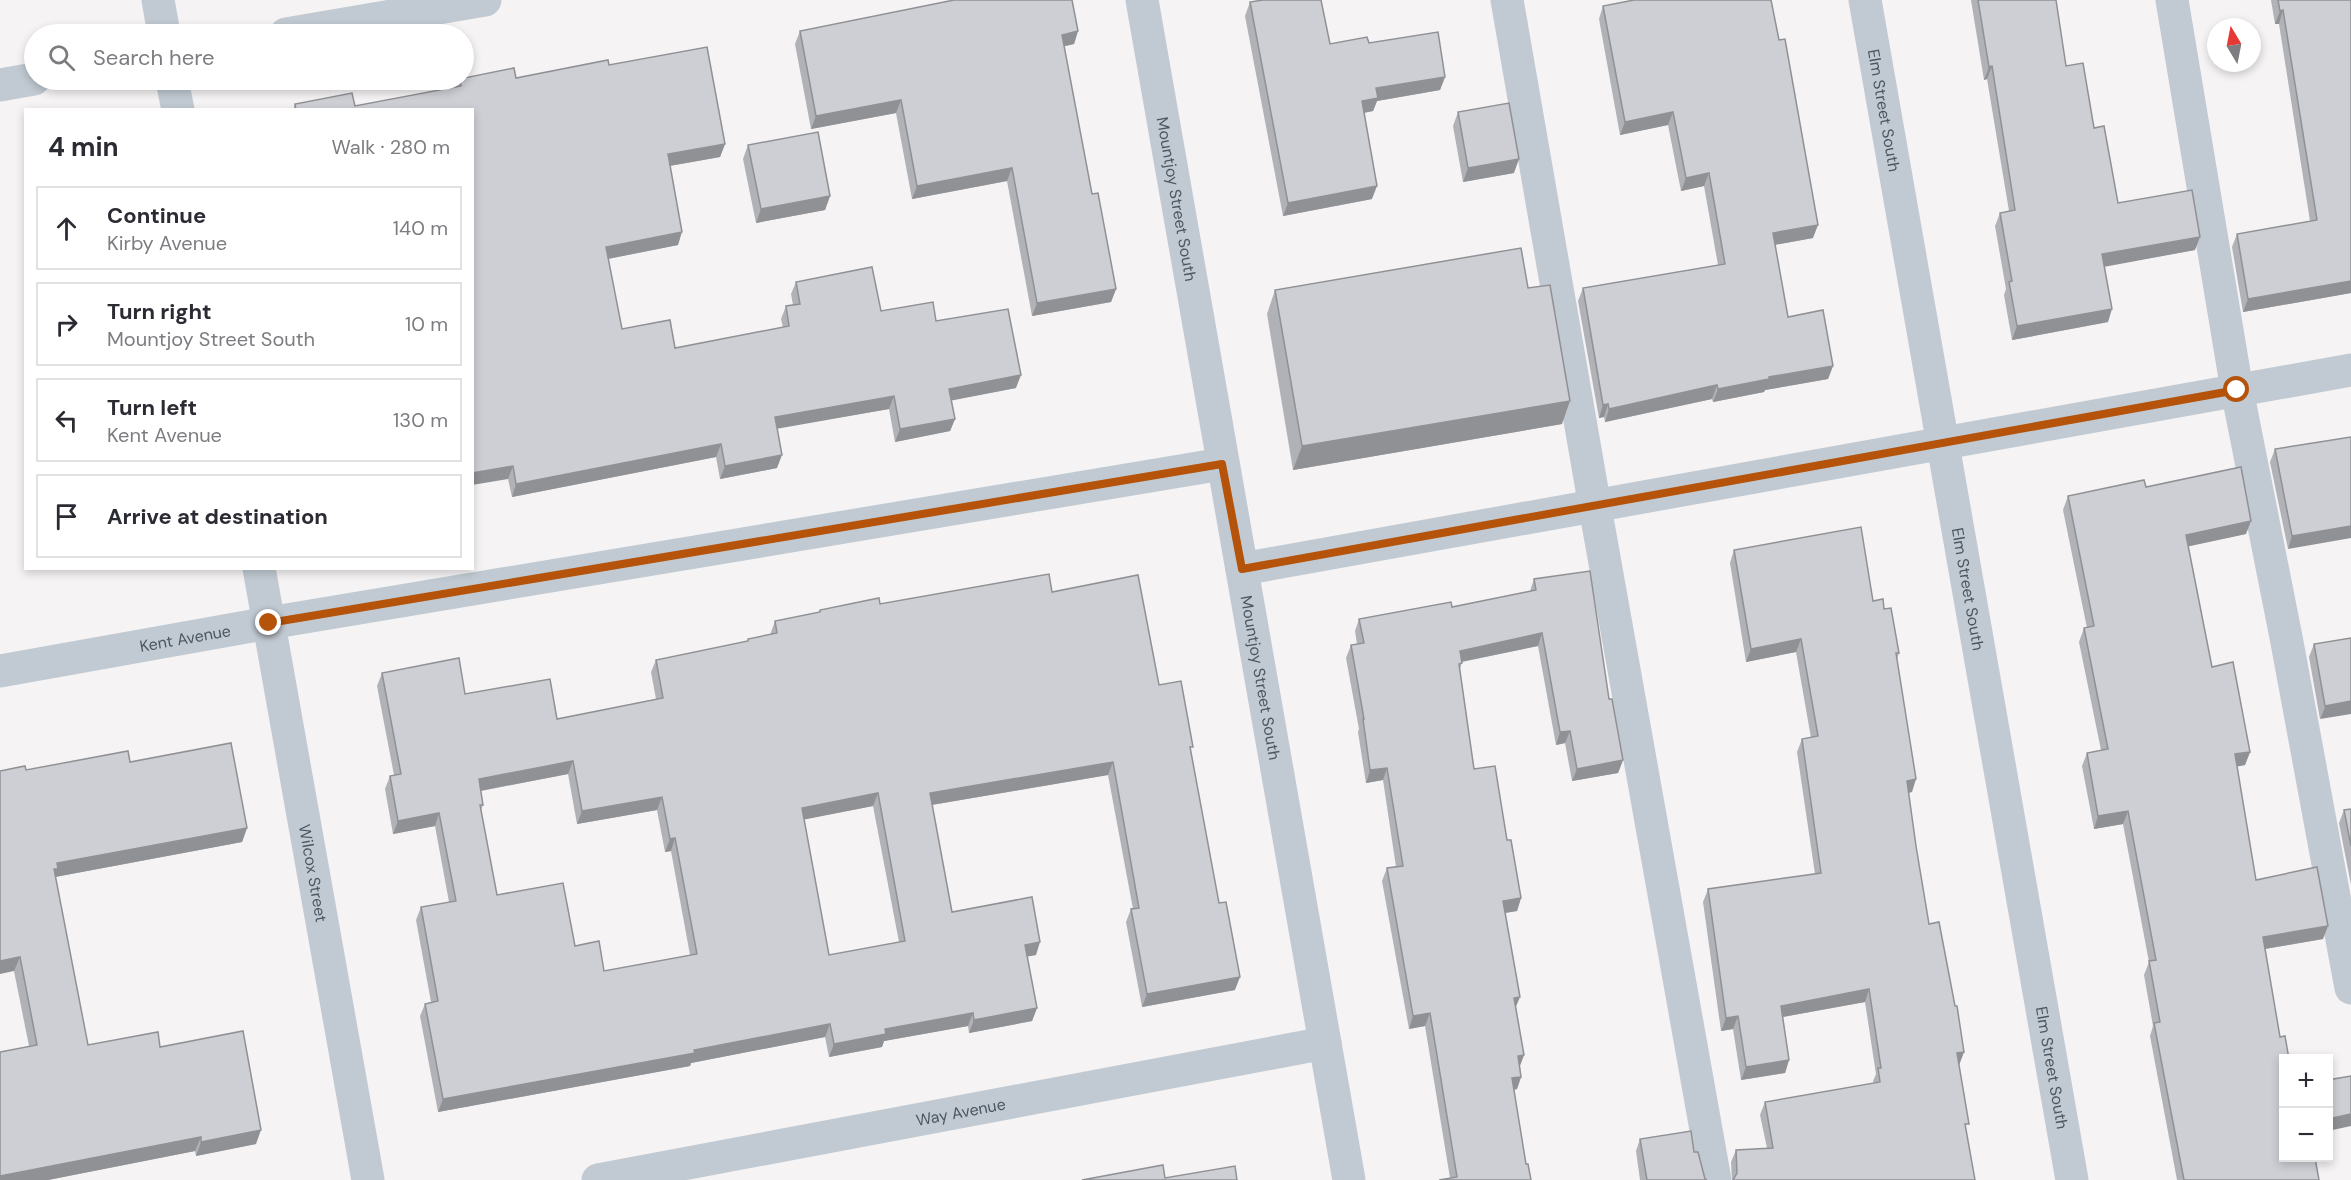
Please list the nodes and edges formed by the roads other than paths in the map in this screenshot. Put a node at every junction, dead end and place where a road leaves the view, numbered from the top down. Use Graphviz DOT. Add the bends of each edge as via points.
graph roads {
  1 [pos="158,0"];
  2 [pos="485,0"];
  3 [pos="1142,0"];
  4 [pos="1507,0"];
  5 [pos="1865,0"];
  6 [pos="2172,0"];
  7 [pos="163,24"];
  8 [pos="345,24"];
  9 [pos="24,81"];
  10 [pos="0,85"];
  11 [pos="174,90"];
  12 [pos="178,108"];
  13 [pos="2351,370"];
  14 [pos="2237,390"];
  15 [pos="1942,443"];
  16 [pos="1222,464"];
  17 [pos="1594,507"];
  18 [pos="1242,569"];
  19 [pos="259,570"];
  20 [pos="269,623"];
  21 [pos="0,671"];
  22 [pos="2351,988"];
  23 [pos="1325,1043"];
  24 [pos="368,1180"];
  25 [pos="598,1180"];
  26 [pos="1349,1180"];
  27 [pos="1715,1180"];
  28 [pos="2072,1180"];
  1 -- 7 [label="street"];
  2 -- 8 [label="street"];
  3 -- 16 [label="street, Mountjoy Street South"];
  4 -- 17 [label="street"];
  5 -- 15 [label="street, Elm Street South"];
  6 -- 14 [label="street"];
  9 -- 10 [label="street"];
  11 -- 12 [label="street"];
  13 -- 14 [label="street"];
  14 -- 15 [label="street"];
  14 -- 22 [label="street"];
  15 -- 17 [label="street"];
  15 -- 28 [label="street, Elm Street South"];
  16 -- 18 [label="street, Mountjoy Street South"];
  16 -- 20 [label="street, Kent Avenue"];
  17 -- 18 [label="street"];
  17 -- 27 [label="street"];
  18 -- 23 [label="street, Mountjoy Street South"];
  19 -- 20 [label="street, Wilcox Street"];
  20 -- 21 [label="street, Kent Avenue"];
  20 -- 24 [label="street, Wilcox Street"];
  23 -- 25 [label="street, Way Avenue"];
  23 -- 26 [label="street, Mountjoy Street South"];
}
